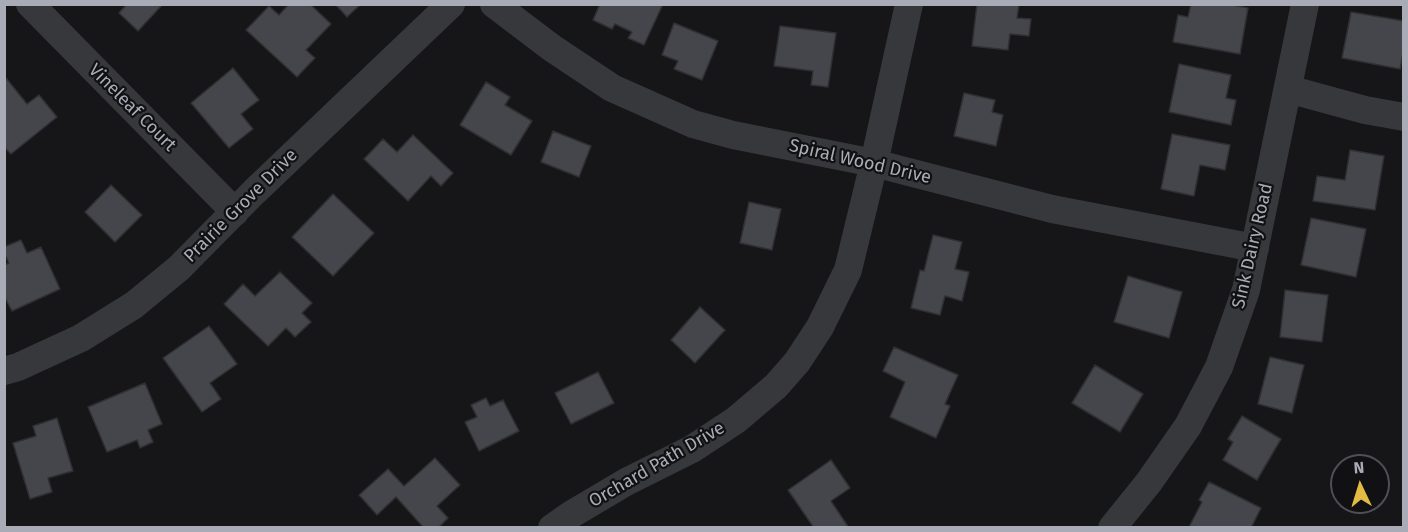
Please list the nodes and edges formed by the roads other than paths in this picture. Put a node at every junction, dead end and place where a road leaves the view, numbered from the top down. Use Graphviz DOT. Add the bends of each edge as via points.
graph roads {
  1 [pos="30,4"];
  2 [pos="452,4"];
  3 [pos="494,4"];
  4 [pos="909,4"];
  5 [pos="1305,4"];
  6 [pos="1288,89"];
  7 [pos="1404,117"];
  8 [pos="874,163"];
  9 [pos="235,212"];
  10 [pos="1255,248"];
  11 [pos="4,371"];
  12 [pos="552,528"];
  13 [pos="1112,528"];
  1 -- 9 [label="street, Vineleaf Court"];
  2 -- 9 [label="street, Prairie Grove Drive"];
  3 -- 8 [label="street, Spiral Wood Drive" via="612,88 693,124"];
  4 -- 8 [label="street, Orchard Path Drive"];
  5 -- 6 [label="street, Sink Dairy Road"];
  6 -- 7 [label="street"];
  6 -- 10 [label="street, Sink Dairy Road"];
  8 -- 10 [label="street, Spiral Wood Drive" via="1052,209"];
  8 -- 12 [label="street, Orchard Path Drive" via="848,270 820,327 776,386 736,420 692,449 626,482"];
  9 -- 11 [label="street, Prairie Grove Drive" via="179,268 134,305 81,338"];
  10 -- 13 [label="street, Sink Dairy Road" via="1246,290 1219,367 1188,426"];
}
